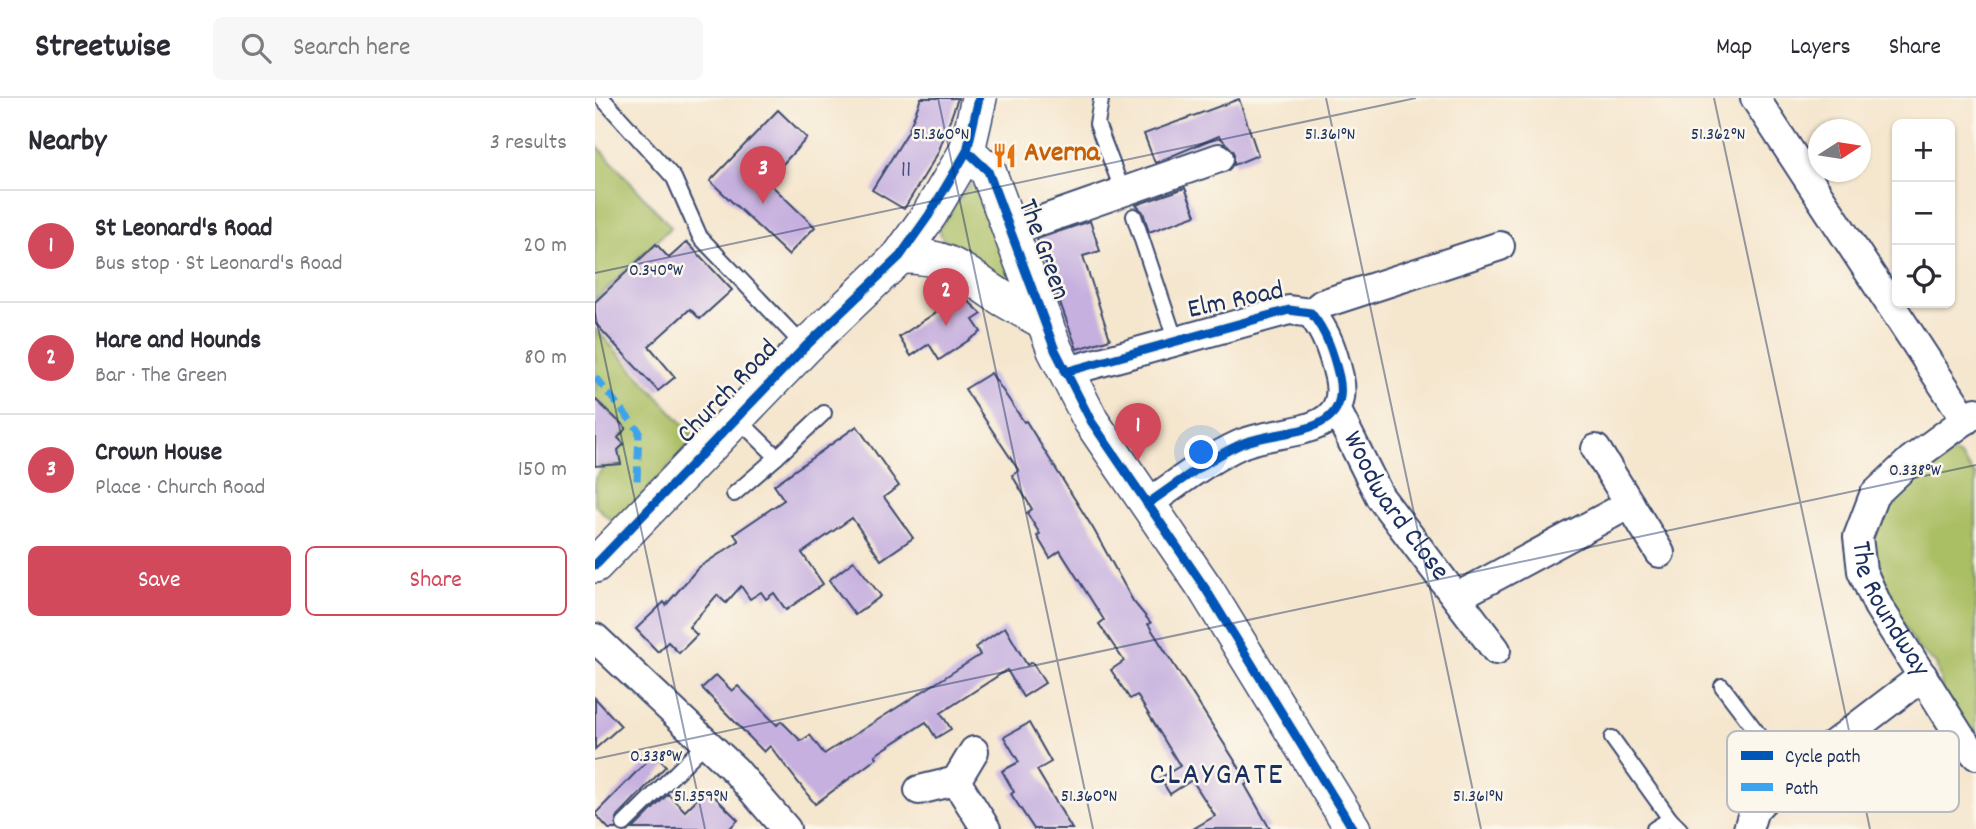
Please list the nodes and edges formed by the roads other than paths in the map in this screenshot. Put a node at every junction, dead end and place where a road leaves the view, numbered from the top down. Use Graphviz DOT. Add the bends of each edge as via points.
graph roads {
  1 [pos="602,98"];
  2 [pos="979,98"];
  3 [pos="1755,98"];
  4 [pos="1101,100"];
  5 [pos="967,151"];
  6 [pos="1219,158"];
  7 [pos="1128,204"];
  8 [pos="1011,231"];
  9 [pos="1500,246"];
  10 [pos="900,256"];
  11 [pos="1311,313"];
  12 [pos="1045,322"];
  13 [pos="1175,339"];
  14 [pos="805,347"];
  15 [pos="1065,372"];
  16 [pos="1337,411"];
  17 [pos="824,413"];
  18 [pos="1971,416"];
  19 [pos="737,418"];
  20 [pos="1596,449"];
  21 [pos="777,457"];
  22 [pos="734,494"];
  23 [pos="1147,504"];
  24 [pos="1630,504"];
  25 [pos="1660,553"];
  26 [pos="595,565"];
  27 [pos="1457,597"];
  28 [pos="595,638"];
  29 [pos="1496,650"];
  30 [pos="1923,676"];
  31 [pos="1722,686"];
  32 [pos="1756,731"];
  33 [pos="1851,731"];
  34 [pos="1957,731"];
  35 [pos="1959,734"];
  36 [pos="1612,738"];
  37 [pos="706,743"];
  38 [pos="974,751"];
  39 [pos="1976,755"];
  40 [pos="956,781"];
  41 [pos="919,790"];
  42 [pos="1753,812"];
  43 [pos="624,824"];
  44 [pos="1675,824"];
  45 [pos="786,829"];
  46 [pos="986,829"];
  47 [pos="1353,829"];
  48 [pos="1654,829"];
  49 [pos="1748,829"];
  1 -- 14 [label="lane" via="674,178 699,237"];
  2 -- 5 [label="street, Church Road"];
  3 -- 18 [label="street"];
  4 -- 7 [label="lane" via="1097,124"];
  5 -- 8 [label="street, The Green" via="988,171"];
  5 -- 10 [label="street, Church Road"];
  6 -- 7 [label="street"];
  7 -- 8 [label="street"];
  7 -- 13 [label="lane"];
  8 -- 12 [label="street, The Green"];
  9 -- 11 [label="street, Elm Road" via="1332,300"];
  10 -- 12 [label="street, The Green" via="920,255 958,266"];
  10 -- 14 [label="street, Church Road"];
  11 -- 13 [label="street, Elm Road" via="1289,310"];
  11 -- 16 [label="street, Elm Road" via="1334,353 1342,399"];
  12 -- 15 [label="street, The Green"];
  13 -- 15 [label="street, Elm Road"];
  14 -- 19 [label="street, Church Road"];
  15 -- 23 [label="street, The Green" via="1091,421"];
  16 -- 23 [label="street" via="1309,427 1240,444"];
  16 -- 27 [label="street, Woodward Close" via="1380,497"];
  17 -- 21 [label="lane"];
  18 -- 30 [label="street, The Roundway" via="1911,460 1874,495 1858,537 1862,571 1878,606"];
  19 -- 21 [label="lane"];
  19 -- 26 [label="street, Church Road"];
  20 -- 24 [label="street"];
  21 -- 22 [label="lane"];
  23 -- 47 [label="street, The Green" via="1220,612"];
  24 -- 25 [label="street"];
  24 -- 27 [label="street, Woodward Close"];
  27 -- 29 [label="street, Woodward Close"];
  28 -- 37 [label="street"];
  30 -- 33 [label="street"];
  30 -- 34 [label="street, The Roundway"];
  31 -- 32 [label="lane"];
  35 -- 39 [label="street, The Roundway"];
  36 -- 44 [label="lane"];
  37 -- 43 [label="lane"];
  37 -- 45 [label="street"];
  38 -- 40 [label="street"];
  40 -- 41 [label="street"];
  40 -- 46 [label="street"];
  42 -- 49 [label="street"];
  44 -- 48 [label="lane"];
}
